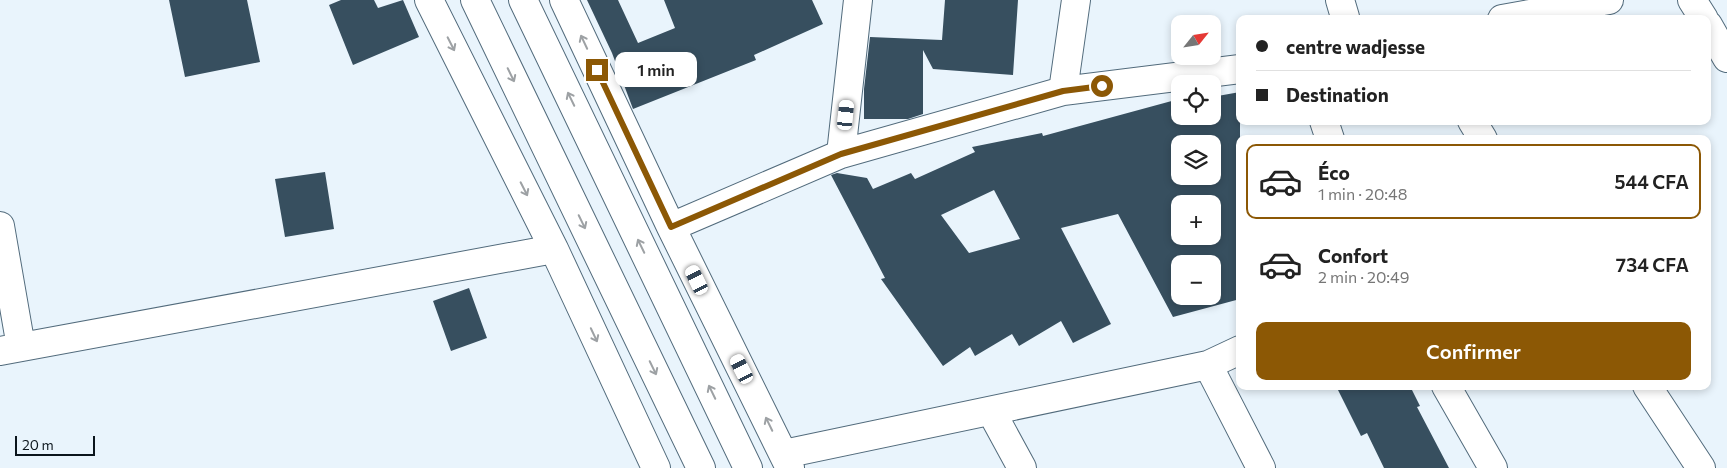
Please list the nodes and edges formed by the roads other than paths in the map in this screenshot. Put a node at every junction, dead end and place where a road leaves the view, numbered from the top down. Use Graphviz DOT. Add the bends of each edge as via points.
graph roads {
  1 [pos="429,0"];
  2 [pos="475,0"];
  3 [pos="523,0"];
  4 [pos="564,0"];
  5 [pos="858,0"];
  6 [pos="1076,0"];
  7 [pos="1608,0"];
  8 [pos="1692,0"];
  9 [pos="1524,15"];
  10 [pos="1701,15"];
  11 [pos="1711,30"];
  12 [pos="1727,58"];
  13 [pos="1236,69"];
  14 [pos="1063,91"];
  15 [pos="841,154"];
  16 [pos="0,226"];
  17 [pos="671,227"];
  18 [pos="554,249"];
  19 [pos="11,349"];
  20 [pos="1236,352"];
  21 [pos="1208,365"];
  22 [pos="1448,390"];
  23 [pos="1650,390"];
  24 [pos="991,411"];
  25 [pos="787,461"];
  26 [pos="656,468"];
  27 [pos="701,468"];
  28 [pos="748,468"];
  29 [pos="1022,468"];
  30 [pos="1262,468"];
  31 [pos="1493,468"];
  32 [pos="1701,468"];
  1 -- 18 [label="main road, one-way"];
  2 -- 27 [label="main road, one-way"];
  28 -- 3 [label="main road, one-way"];
  17 -- 4 [label="main road, one-way"];
  5 -- 15 [label="main road"];
  6 -- 14 [label="main road"];
  7 -- 9 [label="main road"];
  8 -- 10 [label="main road"];
  11 -- 12 [label="main road"];
  13 -- 14 [label="main road"];
  14 -- 15 [label="main road"];
  15 -- 17 [label="main road"];
  16 -- 19 [label="main road"];
  25 -- 17 [label="main road, one-way"];
  18 -- 19 [label="main road"];
  18 -- 26 [label="main road, one-way"];
  20 -- 21 [label="main road"];
  21 -- 24 [label="main road"];
  21 -- 30 [label="main road"];
  22 -- 31 [label="main road"];
  23 -- 32 [label="main road"];
  24 -- 25 [label="main road"];
  24 -- 29 [label="main road"];
}
